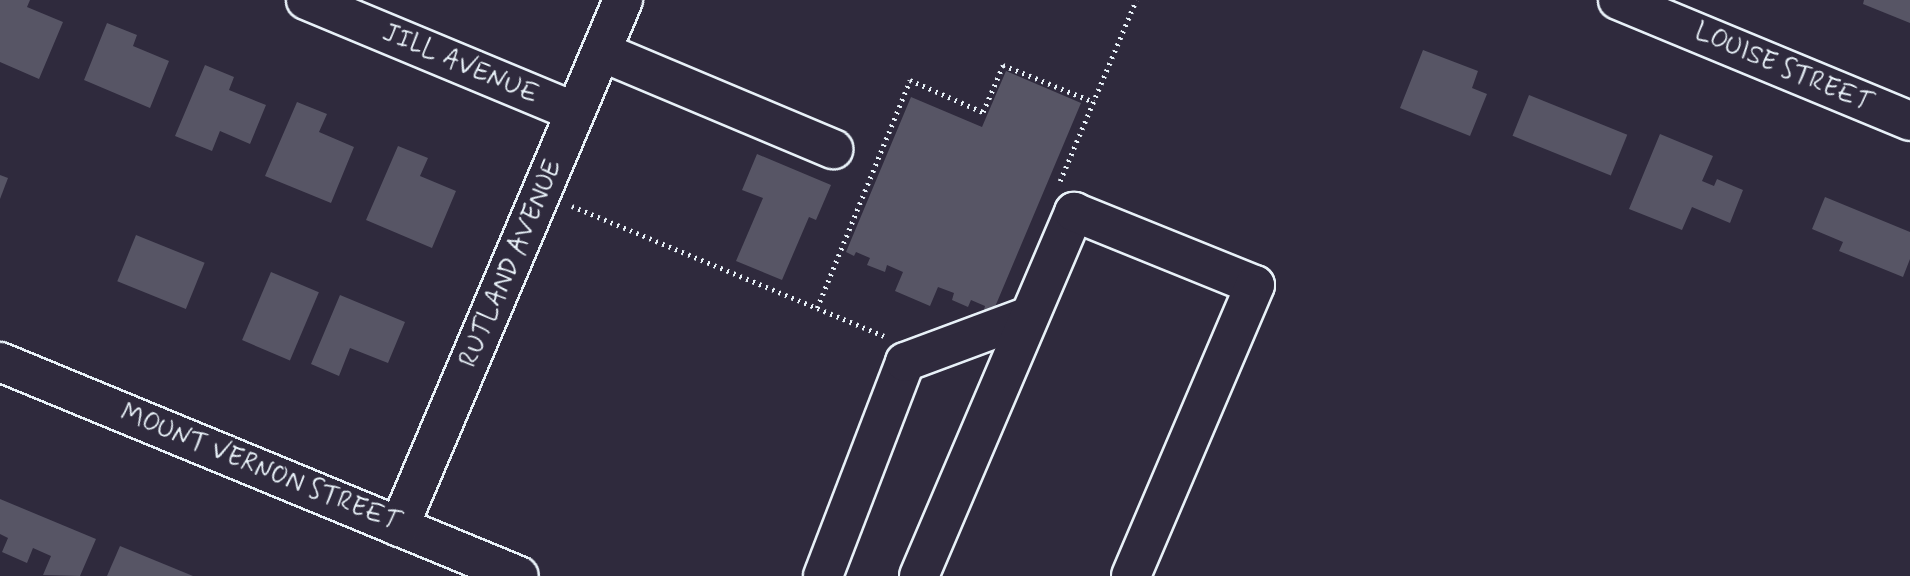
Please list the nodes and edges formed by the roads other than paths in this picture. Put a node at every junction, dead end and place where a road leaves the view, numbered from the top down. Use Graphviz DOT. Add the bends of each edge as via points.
graph roads {
  1 [pos="306,0"];
  2 [pos="623,0"];
  3 [pos="1618,0"];
  4 [pos="602,52"];
  5 [pos="575,112"];
  6 [pos="1910,121"];
  7 [pos="832,149"];
  8 [pos="1029,316"];
  9 [pos="0,362"];
  10 [pos="400,527"];
  11 [pos="512,575"];
  12 [pos="823,576"];
  13 [pos="919,576"];
  14 [pos="1131,576"];
  1 -- 5 [label="street, JILL AVENUE"];
  2 -- 4 [label="street, RUTLAND AVENUE"];
  3 -- 6 [label="street, LOUISE STREET"];
  4 -- 5 [label="street, RUTLAND AVENUE"];
  4 -- 7 [label="street"];
  5 -- 10 [label="street, RUTLAND AVENUE"];
  8 -- 12 [label="street" via="905,362"];
  8 -- 13 [label="street"];
  8 -- 14 [label="street" via="1074,212 1255,285"];
  9 -- 10 [label="street, MOUNT VERNON STREET"];
  10 -- 11 [label="street, MOUNT VERNON STREET"];
}
